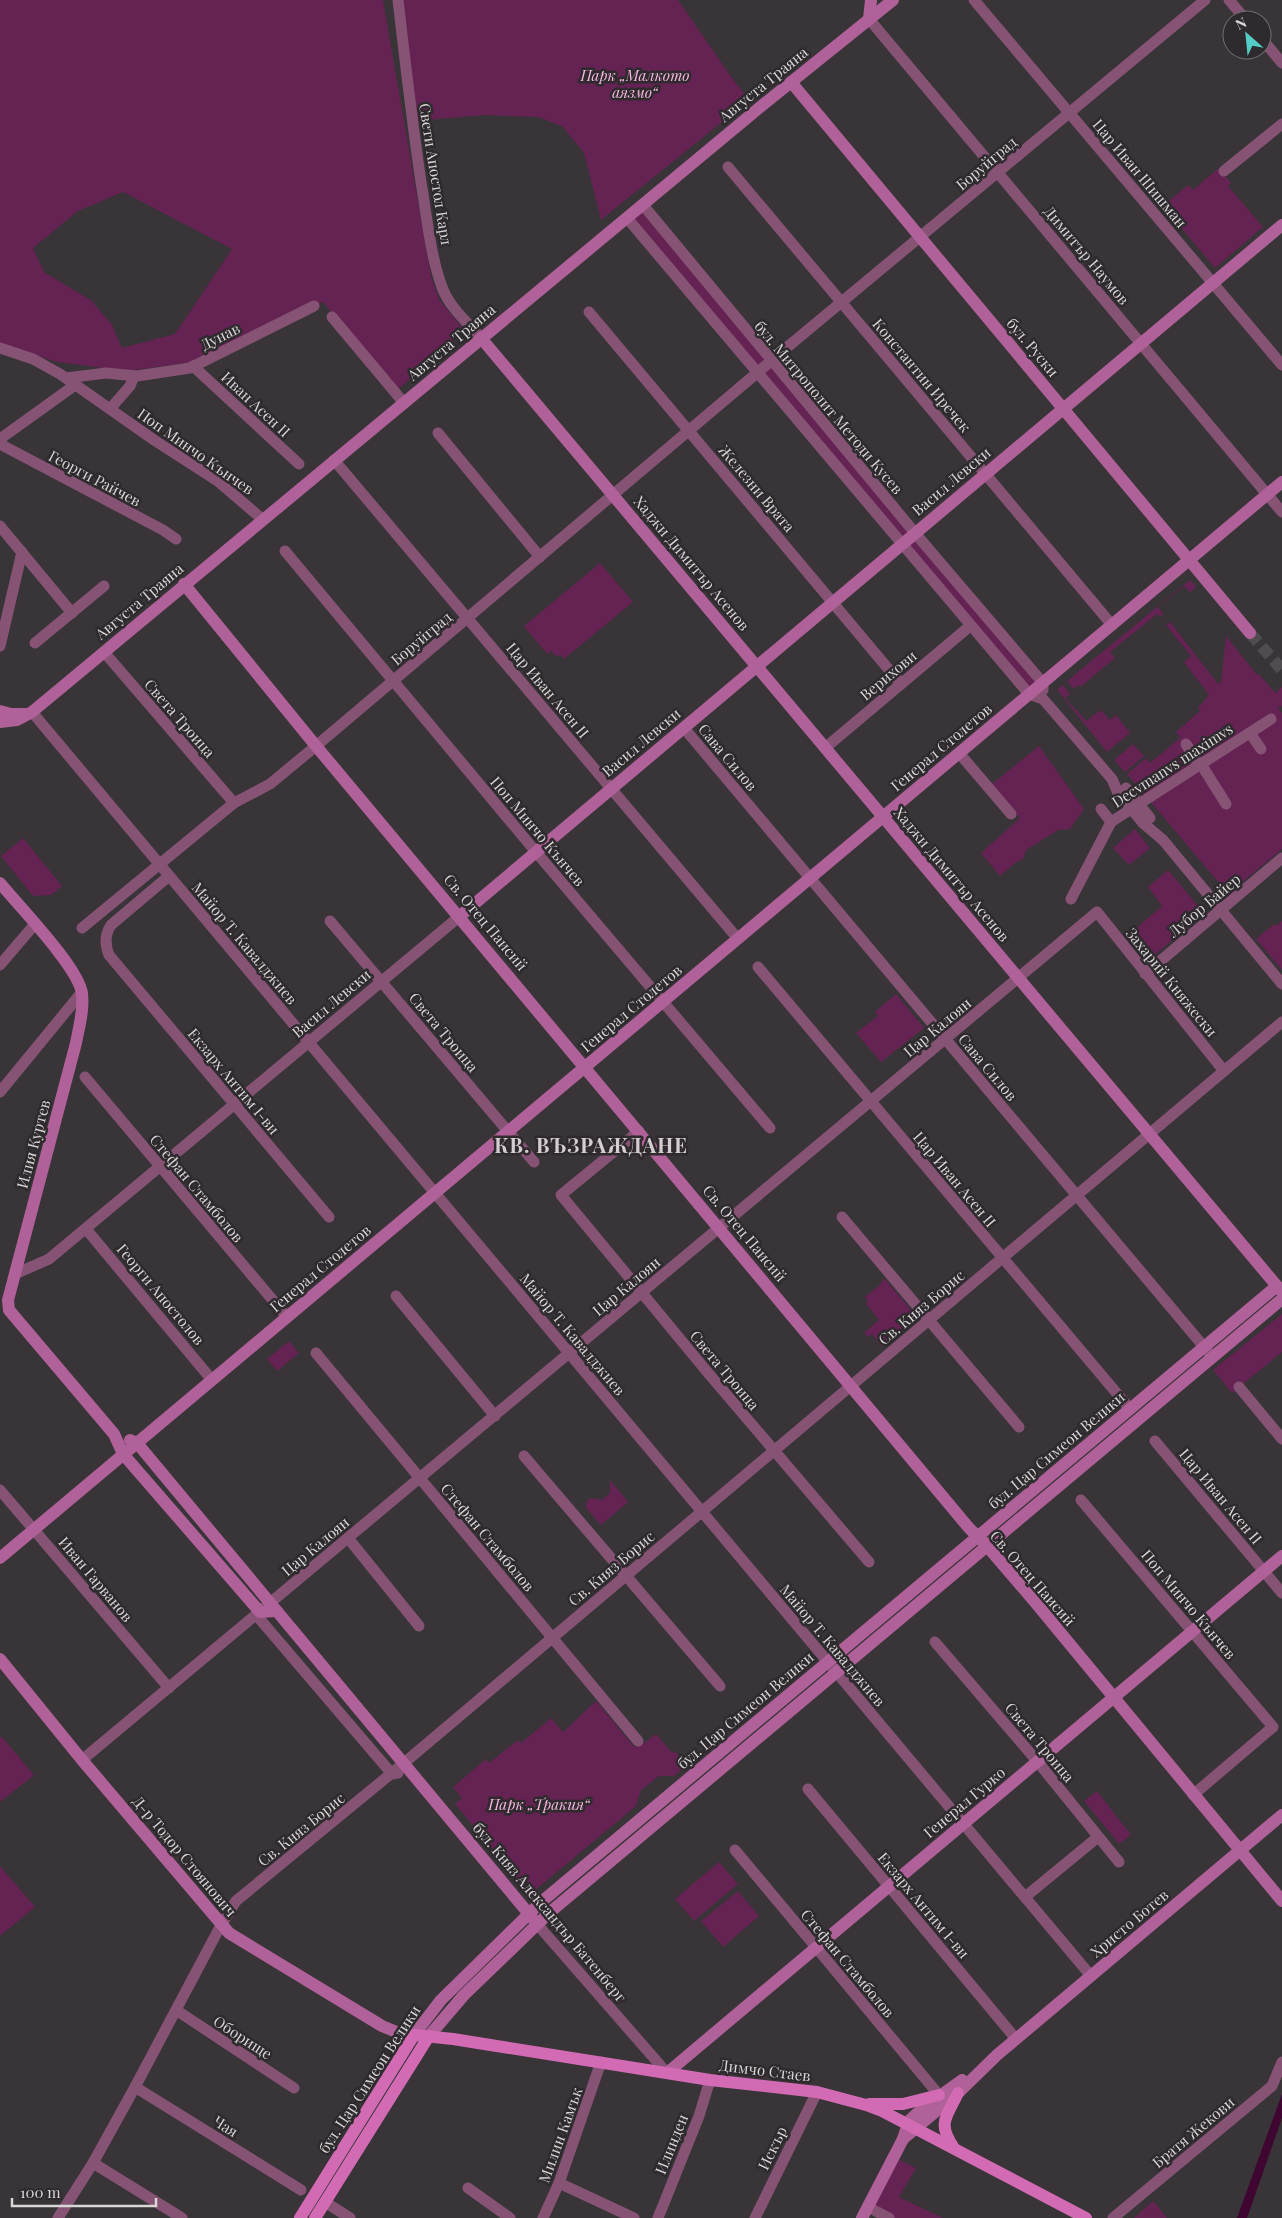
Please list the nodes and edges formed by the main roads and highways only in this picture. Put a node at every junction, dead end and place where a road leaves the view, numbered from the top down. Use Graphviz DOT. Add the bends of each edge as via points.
graph roads {
  1 [pos="414,2035"];
  2 [pos="429,2036"];
  3 [pos="958,2093"];
  4 [pos="939,2095"];
  5 [pos="862,2104"];
  6 [pos="956,2150"];
  7 [pos="300,2218"];
  8 [pos="315,2218"];
  9 [pos="1086,2218"];
  1 -- 2 [label="main road, Димчо Стаев"];
  1 -- 7 [label="main road, бул. Цар Симеон Велики"];
  2 -- 5 [label="main road, Димчо Стаев" via="710,2080 817,2092"];
  2 -- 8 [label="main road, бул. Цар Симеон Велики"];
  3 -- 6 [label="main road" via="944,2126 946,2137"];
  4 -- 5 [label="main road" via="903,2104"];
  5 -- 6 [label="main road, Димчо Стаев"];
  6 -- 9 [label="main road, Димчо Стаев"];
}
